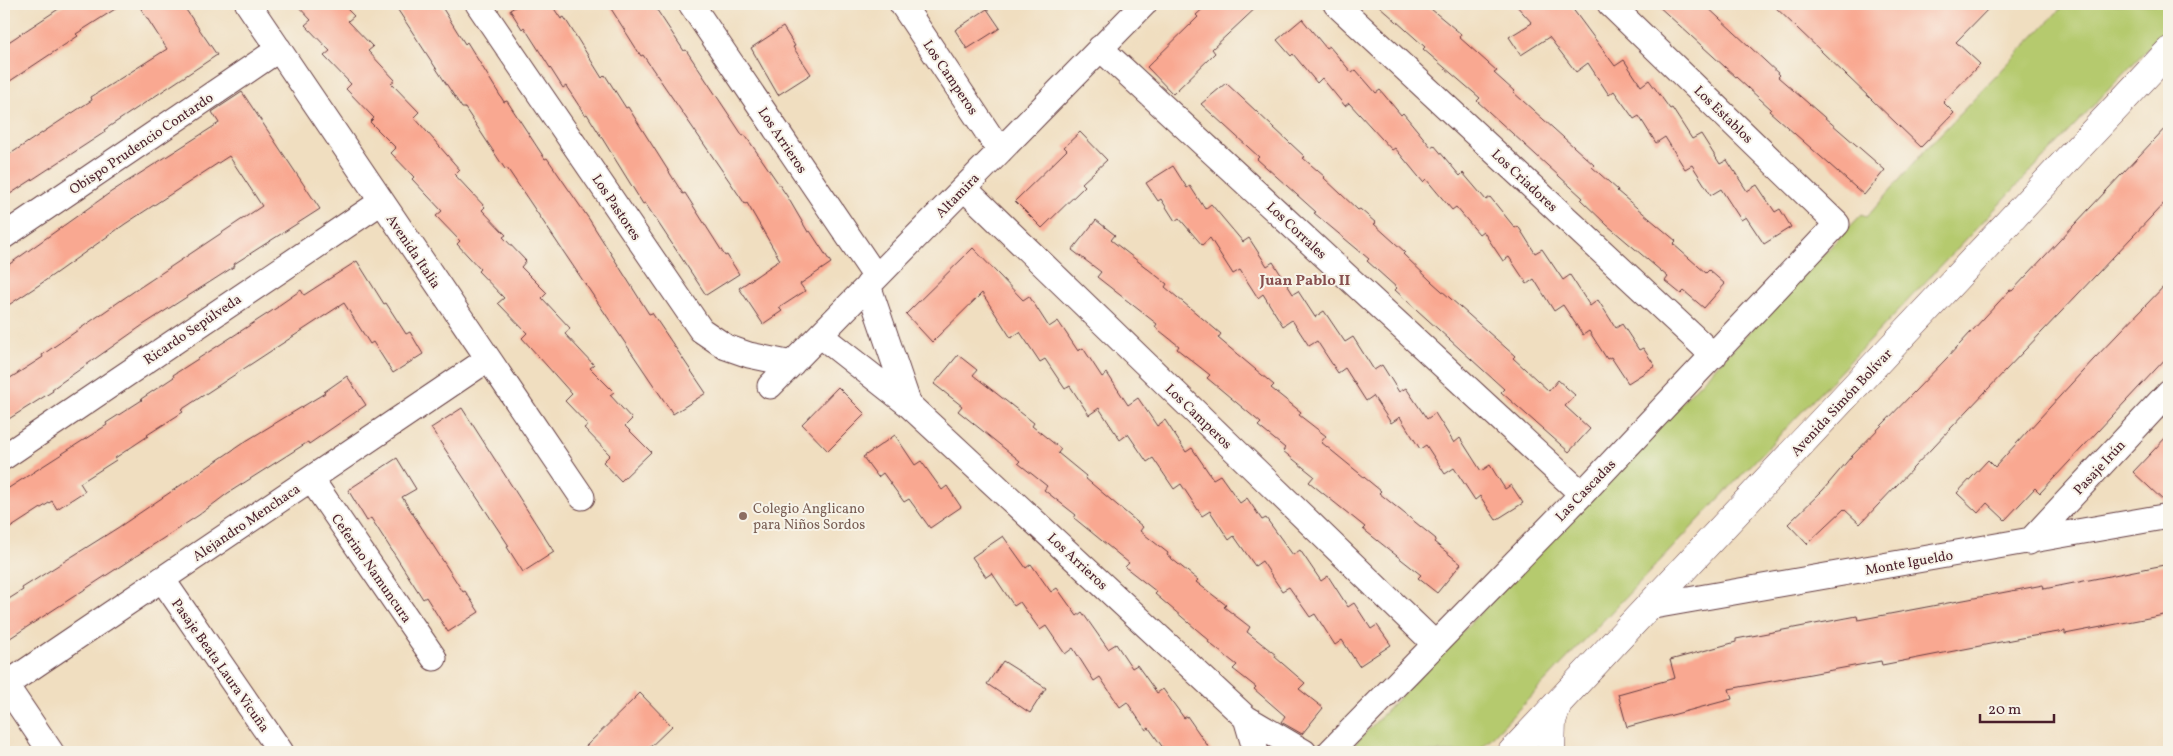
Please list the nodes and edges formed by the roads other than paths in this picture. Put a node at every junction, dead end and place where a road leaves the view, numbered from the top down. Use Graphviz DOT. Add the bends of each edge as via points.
graph roads {
  1 [pos="248,4"];
  2 [pos="478,4"];
  3 [pos="691,4"];
  4 [pos="902,4"];
  5 [pos="1144,4"];
  6 [pos="1336,4"];
  7 [pos="1610,4"];
  8 [pos="1119,13"];
  9 [pos="1100,48"];
  10 [pos="279,49"];
  11 [pos="2169,52"];
  12 [pos="1000,151"];
  13 [pos="964,188"];
  14 [pos="381,202"];
  15 [pos="1837,224"];
  16 [pos="4,236"];
  17 [pos="872,281"];
  18 [pos="820,335"];
  19 [pos="1714,356"];
  20 [pos="488,359"];
  21 [pos="792,364"];
  22 [pos="770,386"];
  23 [pos="2169,392"];
  24 [pos="909,405"];
  25 [pos="4,457"];
  26 [pos="311,479"];
  27 [pos="1582,494"];
  28 [pos="582,497"];
  29 [pos="2169,516"];
  30 [pos="2029,542"];
  31 [pos="162,579"];
  32 [pos="1648,607"];
  33 [pos="1435,644"];
  34 [pos="434,658"];
  35 [pos="5,685"];
  36 [pos="1558,704"];
  37 [pos="1246,718"];
  38 [pos="51,752"];
  39 [pos="281,752"];
  40 [pos="1256,752"];
  41 [pos="1304,752"];
  42 [pos="1330,752"];
  43 [pos="1512,752"];
  44 [pos="1552,752"];
  1 -- 10 [label="street, Avenida Italia"];
  2 -- 21 [label="street, Los Pastores" via="701,330 726,347"];
  3 -- 17 [label="street, Los Arrieros"];
  4 -- 12 [label="street, Los Camperos"];
  5 -- 8 [label="street, Altamira"];
  6 -- 19 [label="street, Los Criadores"];
  7 -- 15 [label="street, Los Establos"];
  8 -- 9 [label="street, Altamira"];
  9 -- 12 [label="street, Altamira"];
  9 -- 27 [label="street, Los Corrales"];
  10 -- 14 [label="street, Avenida Italia"];
  10 -- 16 [label="street, Obispo Prudencio Contardo"];
  11 -- 32 [label="street, Avenida Simón Bolívar"];
  12 -- 13 [label="street, Altamira"];
  13 -- 17 [label="street, Altamira"];
  13 -- 33 [label="street, Los Camperos"];
  14 -- 20 [label="street, Avenida Italia"];
  14 -- 25 [label="street, Ricardo Sepúlveda"];
  15 -- 19 [label="street, Las Cascadas"];
  17 -- 18 [label="street, Altamira"];
  17 -- 24 [label="street, Los Arrieros"];
  18 -- 21 [label="street, Altamira"];
  18 -- 24 [label="street, Los Arrieros"];
  19 -- 27 [label="street, Las Cascadas"];
  20 -- 26 [label="street, Alejandro Menchaca"];
  20 -- 28 [label="street, Avenida Italia"];
  21 -- 22 [label="street, Altamira"];
  23 -- 30 [label="street, Pasaje Irún"];
  24 -- 37 [label="street, Los Arrieros"];
  26 -- 31 [label="street, Alejandro Menchaca"];
  26 -- 34 [label="street, Ceferino Namuncura"];
  27 -- 33 [label="street, Las Cascadas"];
  29 -- 30 [label="street, Monte Igueldo"];
  30 -- 32 [label="street, Monte Igueldo"];
  31 -- 35 [label="street, Alejandro Menchaca"];
  31 -- 39 [label="street, Pasaje Beata Laura Vicuña"];
  32 -- 36 [label="street, Avenida Simón Bolívar"];
  33 -- 42 [label="street, Las Cascadas"];
  35 -- 38 [label="street"];
  36 -- 43 [label="street, Avenida Simón Bolívar"];
  36 -- 44 [label="street" via="1552,721"];
  37 -- 40 [label="street"];
  37 -- 41 [label="street, Los Arrieros"];
}
